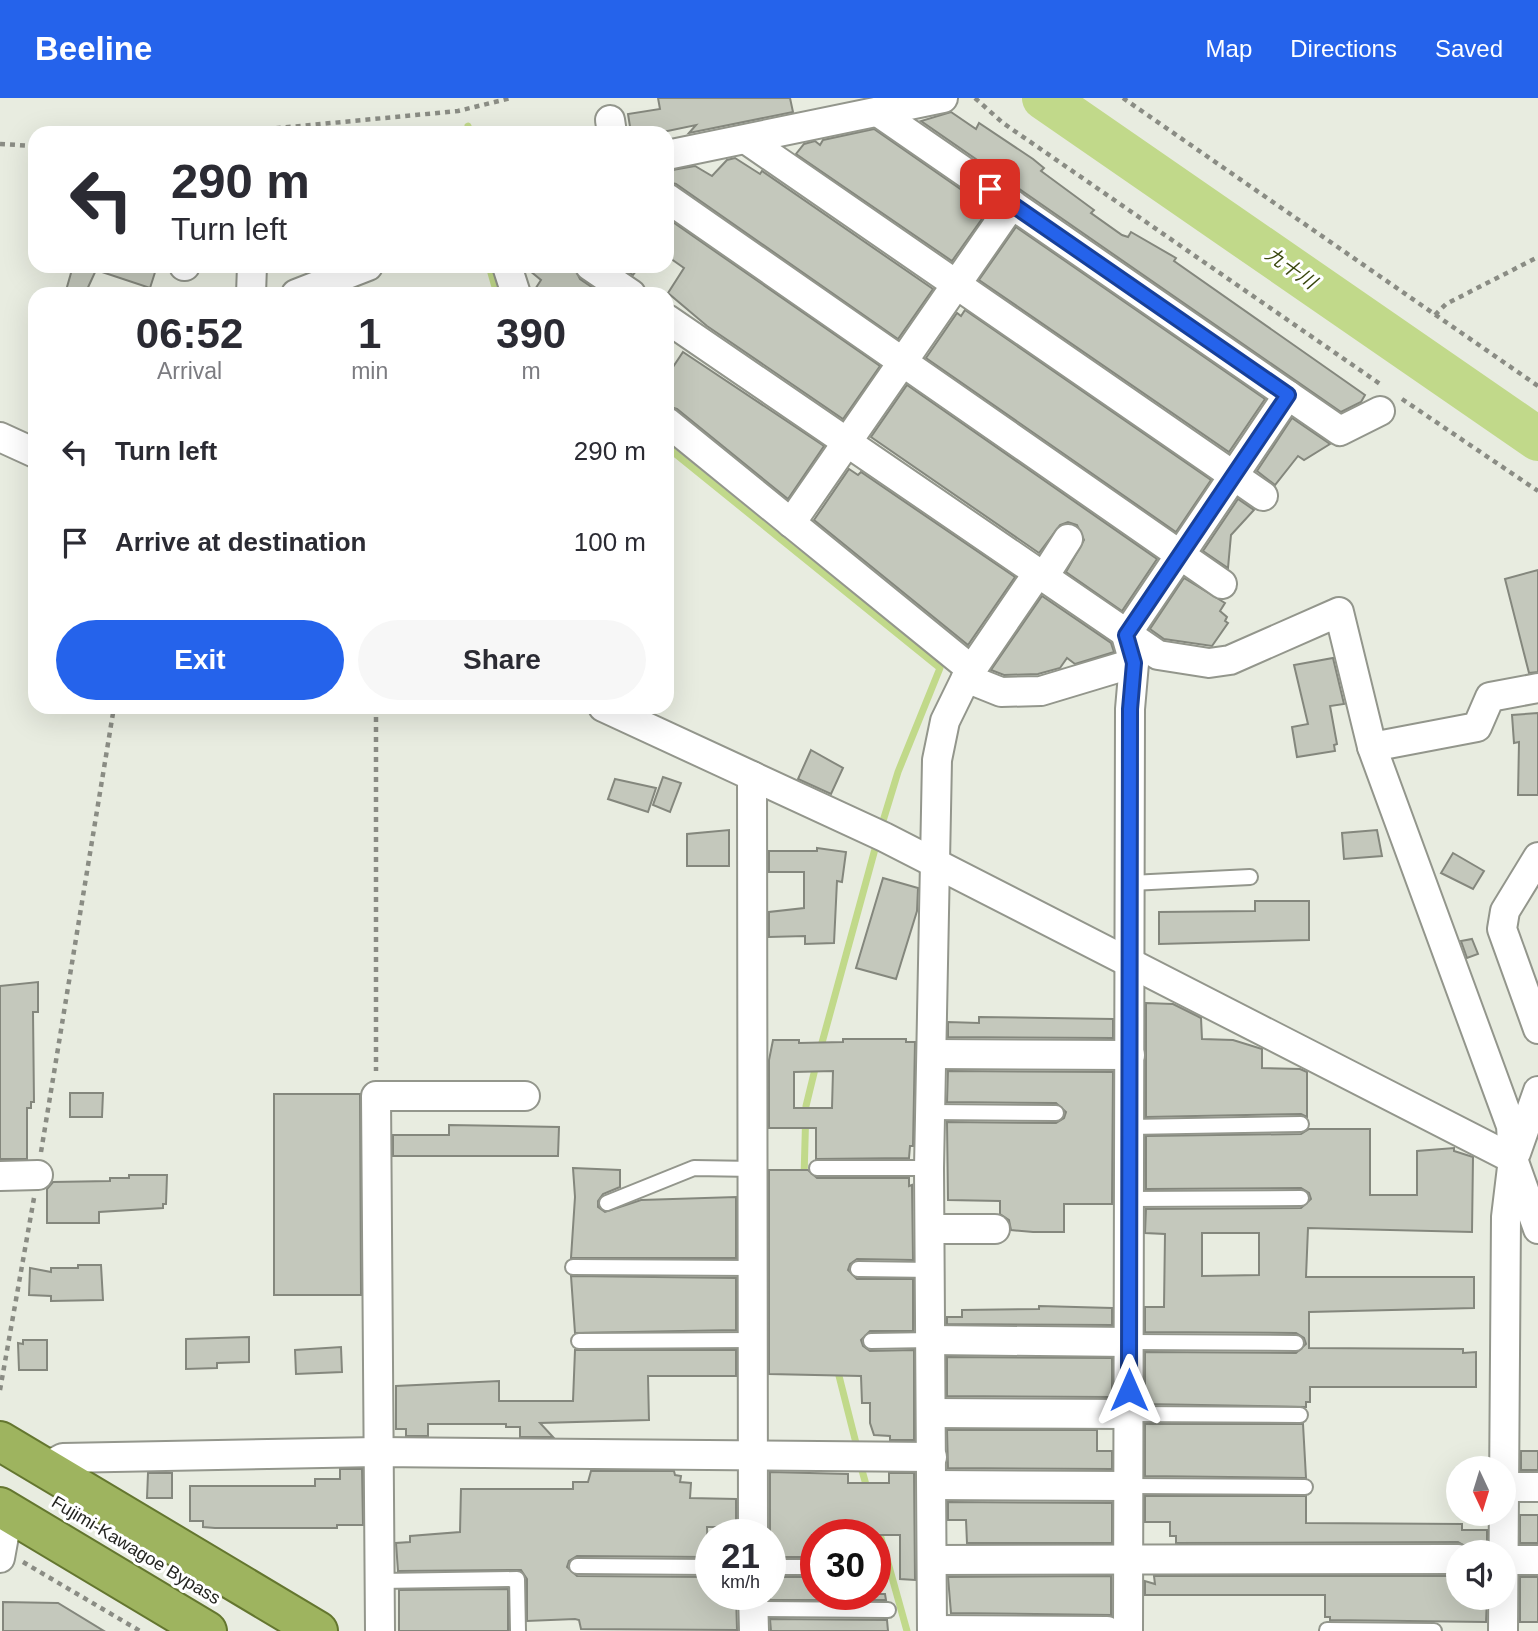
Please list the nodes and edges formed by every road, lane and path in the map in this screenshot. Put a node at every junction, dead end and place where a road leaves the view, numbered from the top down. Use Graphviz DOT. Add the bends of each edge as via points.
graph roads {
  1 [pos="511,98"];
  2 [pos="943,98"];
  3 [pos="975,98"];
  4 [pos="1123,98"];
  5 [pos="878,112"];
  6 [pos="300,126"];
  7 [pos="747,140"];
  8 [pos="0,144"];
  9 [pos="28,146"];
  10 [pos="674,154"];
  11 [pos="674,203"];
  12 [pos="1012,204"];
  13 [pos="1538,257"];
  14 [pos="350,273"];
  15 [pos="600,273"];
  16 [pos="957,284"];
  17 [pos="314,287"];
  18 [pos="621,287"];
  19 [pos="1435,316"];
  20 [pos="674,324"];
  21 [pos="902,363"];
  22 [pos="1538,386"];
  23 [pos="1288,395"];
  24 [pos="1380,411"];
  25 [pos="674,428"];
  26 [pos="0,437"];
  27 [pos="846,443"];
  28 [pos="28,450"];
  29 [pos="1233,477"];
  30 [pos="1538,491"];
  31 [pos="1263,496"];
  32 [pos="791,523"];
  33 [pos="1068,539"];
  34 [pos="1181,556"];
  35 [pos="1040,576"];
  36 [pos="1222,584"];
  37 [pos="1126,635"];
  38 [pos="1134,663"];
  39 [pos="969,674"];
  40 [pos="1538,688"];
  41 [pos="113,714"];
  42 [pos="376,714"];
  43 [pos="618,714"];
  44 [pos="1372,747"];
  45 [pos="752,776"];
  46 [pos="1538,857"];
  47 [pos="936,865"];
  48 [pos="1250,877"];
  49 [pos="1131,883"];
  50 [pos="1131,964"];
  51 [pos="1538,1029"];
  52 [pos="933,1054"];
  53 [pos="1130,1055"];
  54 [pos="1538,1091"];
  55 [pos="376,1096"];
  56 [pos="525,1096"];
  57 [pos="931,1112"];
  58 [pos="1056,1113"];
  59 [pos="1301,1124"];
  60 [pos="1130,1127"];
  61 [pos="1526,1161"];
  62 [pos="817,1168"];
  63 [pos="929,1168"];
  64 [pos="754,1169"];
  65 [pos="38,1175"];
  66 [pos="0,1176"];
  67 [pos="1301,1198"];
  68 [pos="1130,1199"];
  69 [pos="607,1203"];
  70 [pos="931,1229"];
  71 [pos="995,1229"];
  72 [pos="1538,1229"];
  73 [pos="573,1267"];
  74 [pos="753,1268"];
  75 [pos="858,1269"];
  76 [pos="932,1270"];
  77 [pos="753,1340"];
  78 [pos="931,1340"];
  79 [pos="579,1341"];
  80 [pos="871,1342"];
  81 [pos="1129,1342"];
  82 [pos="1296,1343"];
  83 [pos="0,1390"];
  84 [pos="932,1413"];
  85 [pos="1129,1414"];
  86 [pos="1300,1415"];
  87 [pos="0,1441"];
  88 [pos="377,1452"];
  89 [pos="1506,1456"];
  90 [pos="752,1457"];
  91 [pos="932,1457"];
  92 [pos="44,1468"];
  93 [pos="0,1469"];
  94 [pos="932,1485"];
  95 [pos="1128,1486"];
  96 [pos="1516,1487"];
  97 [pos="1538,1487"];
  98 [pos="1305,1488"];
  99 [pos="753,1519"];
  100 [pos="5,1539"];
  101 [pos="1128,1559"];
  102 [pos="1446,1559"];
  103 [pos="932,1560"];
  104 [pos="1516,1560"];
  105 [pos="1538,1560"];
  106 [pos="577,1566"];
  107 [pos="695,1567"];
  108 [pos="380,1581"];
  109 [pos="887,1610"];
  110 [pos="1503,1610"];
  111 [pos="754,1612"];
  112 [pos="932,1630"];
  113 [pos="1327,1630"];
  114 [pos="140,1631"];
  115 [pos="165,1631"];
  116 [pos="207,1631"];
  117 [pos="272,1631"];
  118 [pos="318,1631"];
  119 [pos="380,1631"];
  120 [pos="518,1631"];
  121 [pos="1107,1631"];
  122 [pos="1128,1631"];
  123 [pos="1434,1631"];
  124 [pos="1503,1631"];
  1 -- 6 [label="path" via="458,111"];
  2 -- 5 [label="street"];
  3 -- 30 [label="path" via="1003,123"];
  4 -- 19 [label="path"];
  5 -- 7 [label="street"];
  5 -- 12 [label="street"];
  7 -- 10 [label="street"];
  7 -- 16 [label="street"];
  8 -- 9 [label="path"];
  11 -- 21 [label="street"];
  12 -- 16 [label="street"];
  12 -- 23 [label="street"];
  13 -- 19 [label="path" via="1446,304"];
  14 -- 17 [label="street"];
  15 -- 18 [label="street"];
  16 -- 21 [label="street"];
  16 -- 29 [label="street"];
  19 -- 22 [label="path"];
  20 -- 27 [label="street"];
  21 -- 27 [label="street"];
  21 -- 34 [label="street"];
  23 -- 24 [label="street" via="1340,431"];
  23 -- 29 [label="street"];
  25 -- 32 [label="street"];
  26 -- 28 [label="street"];
  27 -- 32 [label="street"];
  27 -- 35 [label="street"];
  29 -- 31 [label="street"];
  29 -- 34 [label="street"];
  32 -- 39 [label="street"];
  33 -- 35 [label="street"];
  34 -- 36 [label="street"];
  34 -- 37 [label="street"];
  35 -- 37 [label="street"];
  35 -- 39 [label="street"];
  37 -- 38 [label="street"];
  37 -- 44 [label="street" via="1158,655 1209,663 1230,660 1339,612"];
  38 -- 39 [label="street" via="1041,691 1001,692"];
  38 -- 49 [label="street"];
  39 -- 47 [label="street" via="945,721 937,760"];
  40 -- 44 [label="street" via="1490,697 1477,727"];
  41 -- 65 [label="path"];
  42 -- 55 [label="path"];
  43 -- 45 [label="street"];
  44 -- 61 [label="street"];
  45 -- 47 [label="street"];
  45 -- 64 [label="street"];
  46 -- 51 [label="street" via="1504,911 1502,929"];
  47 -- 50 [label="street"];
  47 -- 52 [label="street"];
  48 -- 49 [label="lane"];
  49 -- 50 [label="street"];
  50 -- 53 [label="street"];
  50 -- 61 [label="street"];
  52 -- 53 [label="street"];
  52 -- 57 [label="street"];
  53 -- 60 [label="street"];
  54 -- 61 [label="street"];
  55 -- 56 [label="street"];
  55 -- 88 [label="street"];
  57 -- 58 [label="lane"];
  57 -- 63 [label="street"];
  59 -- 60 [label="lane"];
  60 -- 68 [label="street"];
  61 -- 72 [label="street"];
  61 -- 89 [label="street" via="1506,1217"];
  62 -- 63 [label="lane"];
  63 -- 70 [label="street"];
  64 -- 69 [label="lane" via="694,1168"];
  64 -- 74 [label="street"];
  65 -- 66 [label="street"];
  65 -- 83 [label="path"];
  67 -- 68 [label="lane"];
  68 -- 81 [label="street"];
  70 -- 71 [label="street"];
  70 -- 76 [label="street"];
  73 -- 74 [label="lane"];
  74 -- 77 [label="street"];
  75 -- 76 [label="lane"];
  76 -- 78 [label="street"];
  77 -- 79 [label="lane"];
  77 -- 90 [label="street"];
  78 -- 80 [label="lane"];
  78 -- 81 [label="street"];
  78 -- 84 [label="street"];
  81 -- 82 [label="lane"];
  81 -- 85 [label="street"];
  84 -- 85 [label="street"];
  84 -- 91 [label="street"];
  85 -- 86 [label="lane"];
  85 -- 95 [label="street"];
  87 -- 92 [label="highway"];
  88 -- 90 [label="street"];
  88 -- 92 [label="street" via="63,1458"];
  88 -- 108 [label="street"];
  90 -- 91 [label="street"];
  90 -- 99 [label="street"];
  91 -- 94 [label="street"];
  92 -- 118 [label="highway"];
  93 -- 117 [label="highway, Fujimi-Kawagoe Bypass"];
  94 -- 95 [label="street"];
  94 -- 103 [label="street"];
  95 -- 98 [label="lane"];
  95 -- 101 [label="street"];
  96 -- 97 [label="street"];
  100 -- 114 [label="path"];
  100 -- 115 [label="highway"];
  100 -- 116 [label="highway, Fujimi-Kawagoe Bypass"];
  101 -- 102 [label="street"];
  101 -- 103 [label="street"];
  101 -- 122 [label="street"];
  103 -- 112 [label="street"];
  104 -- 105 [label="street"];
  106 -- 107 [label="lane"];
  108 -- 119 [label="street"];
  108 -- 120 [label="lane" via="517,1579"];
  109 -- 111 [label="lane"];
  110 -- 124 [label="street"];
  112 -- 121 [label="street"];
  113 -- 123 [label="lane"];
}
